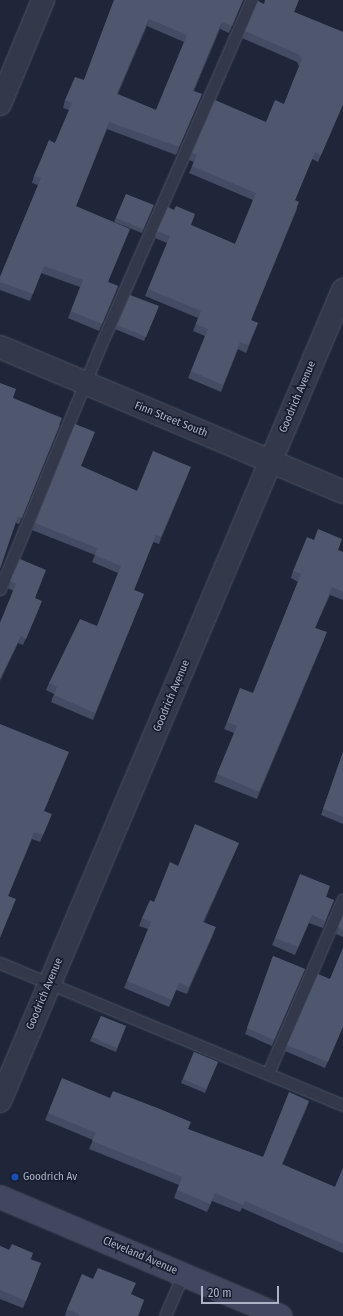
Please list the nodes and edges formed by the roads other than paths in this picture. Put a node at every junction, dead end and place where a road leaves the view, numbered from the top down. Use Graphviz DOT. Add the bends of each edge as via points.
graph roads {
  1 [pos="44,0"];
  2 [pos="251,0"];
  3 [pos="0,104"];
  4 [pos="343,290"];
  5 [pos="0,347"];
  6 [pos="84,384"];
  7 [pos="271,460"];
  8 [pos="343,492"];
  9 [pos="0,589"];
  10 [pos="343,899"];
  11 [pos="0,963"];
  12 [pos="50,984"];
  13 [pos="268,1073"];
  14 [pos="0,1101"];
  15 [pos="343,1105"];
  16 [pos="0,1197"];
  17 [pos="183,1274"];
  18 [pos="165,1316"];
  19 [pos="281,1316"];
  1 -- 3 [label="street"];
  2 -- 6 [label="lane"];
  4 -- 7 [label="street, Goodrich Avenue"];
  5 -- 6 [label="street, Finn Street South"];
  6 -- 7 [label="street, Finn Street South"];
  6 -- 9 [label="lane"];
  7 -- 8 [label="street, Finn Street South"];
  7 -- 12 [label="street, Goodrich Avenue"];
  10 -- 13 [label="lane"];
  11 -- 12 [label="lane"];
  12 -- 13 [label="lane"];
  12 -- 14 [label="street, Goodrich Avenue"];
  13 -- 15 [label="lane"];
  16 -- 17 [label="street, Cleveland Avenue"];
  17 -- 18 [label="lane"];
  17 -- 19 [label="street, Cleveland Avenue"];
}
